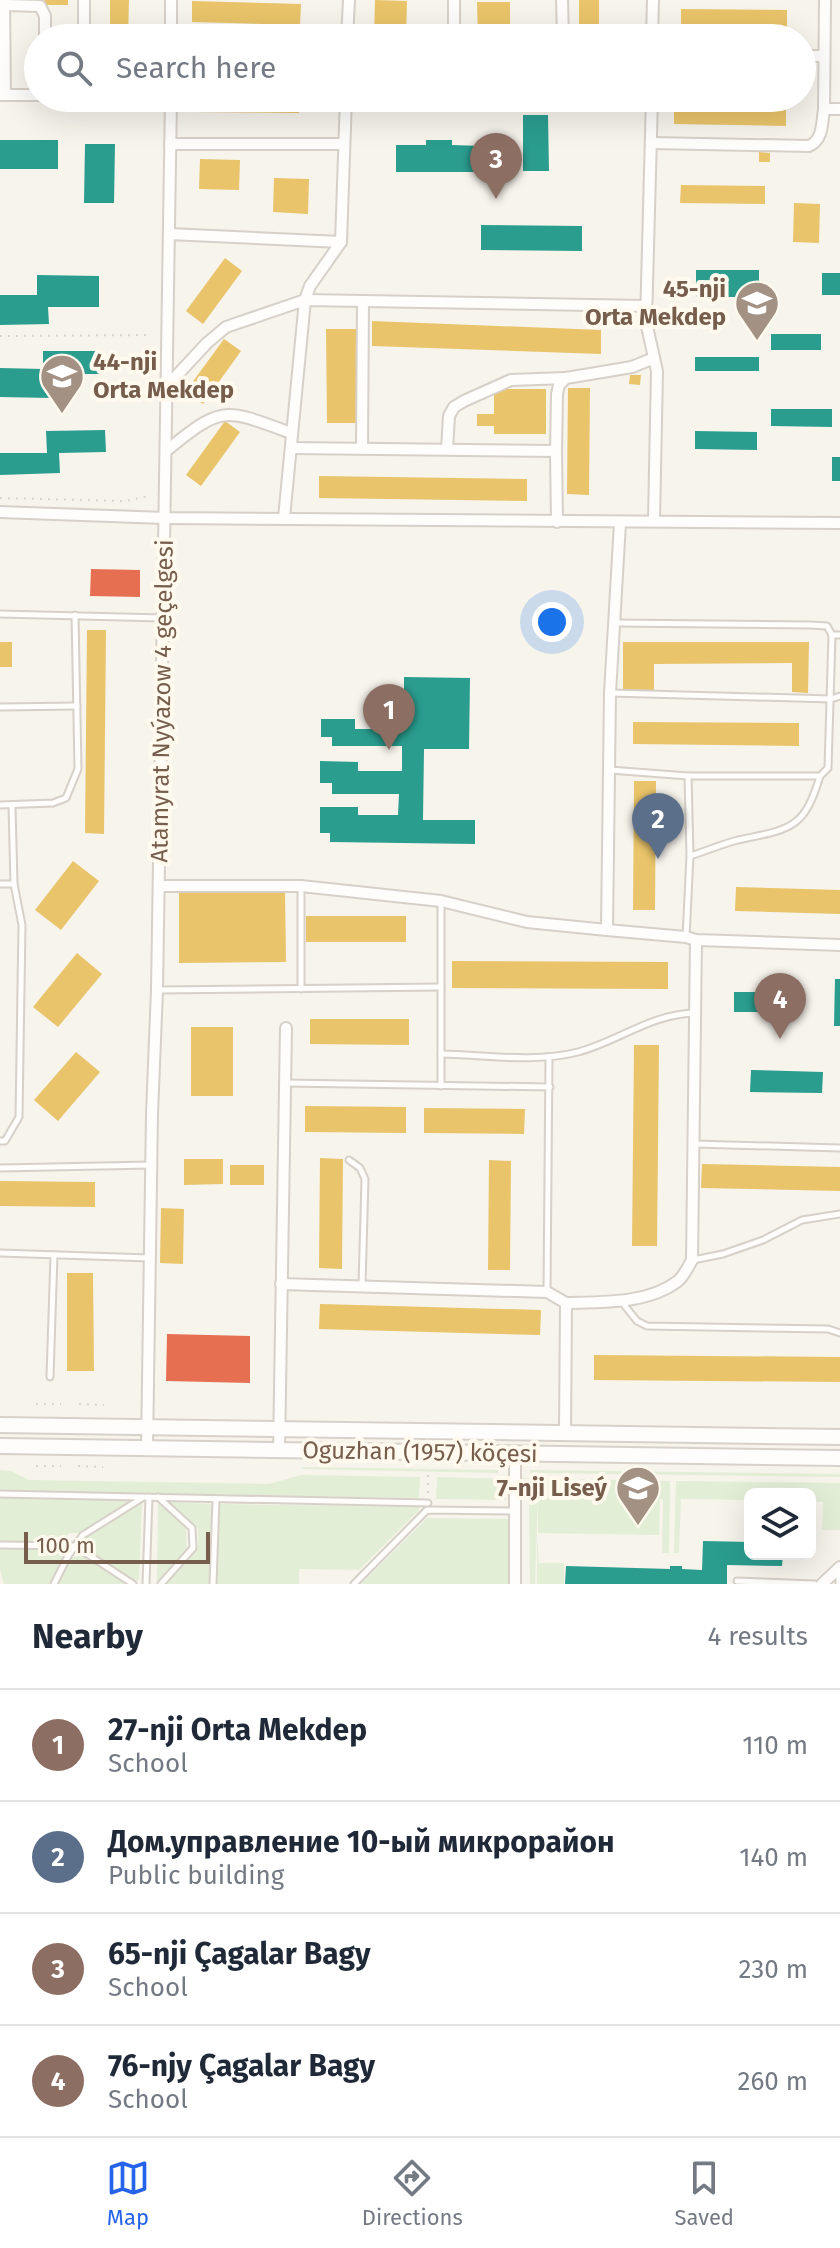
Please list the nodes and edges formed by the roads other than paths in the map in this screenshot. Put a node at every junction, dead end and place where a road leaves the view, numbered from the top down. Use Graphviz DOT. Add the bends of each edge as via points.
graph roads {
  1 [pos="84,0"];
  2 [pos="171,0"];
  3 [pos="349,0"];
  4 [pos="454,0"];
  5 [pos="562,0"];
  6 [pos="653,0"];
  7 [pos="825,0"];
  8 [pos="4,3"];
  9 [pos="45,24"];
  10 [pos="84,24"];
  11 [pos="171,24"];
  12 [pos="348,24"];
  13 [pos="454,24"];
  14 [pos="563,24"];
  15 [pos="652,24"];
  16 [pos="816,56"];
  17 [pos="824,56"];
  18 [pos="3,95"];
  19 [pos="24,95"];
  20 [pos="824,109"];
  21 [pos="840,109"];
  22 [pos="171,112"];
  23 [pos="345,112"];
  24 [pos="652,112"];
  25 [pos="651,143"];
  26 [pos="170,144"];
  27 [pos="343,144"];
  28 [pos="169,234"];
  29 [pos="341,242"];
  30 [pos="305,300"];
  31 [pos="363,301"];
  32 [pos="646,306"];
  33 [pos="654,358"];
  34 [pos="566,378"];
  35 [pos="167,386"];
  36 [pos="291,433"];
  37 [pos="291,448"];
  38 [pos="362,448"];
  39 [pos="447,449"];
  40 [pos="166,451"];
  41 [pos="556,451"];
  42 [pos="0,512"];
  43 [pos="165,518"];
  44 [pos="284,518"];
  45 [pos="654,520"];
  46 [pos="557,522"];
  47 [pos="620,523"];
  48 [pos="840,523"];
  49 [pos="0,614"];
  50 [pos="75,615"];
  51 [pos="163,618"];
  52 [pos="616,623"];
  53 [pos="832,635"];
  54 [pos="840,635"];
  55 [pos="610,693"];
  56 [pos="840,696"];
  57 [pos="831,699"];
  58 [pos="77,706"];
  59 [pos="0,707"];
  60 [pos="609,770"];
  61 [pos="688,776"];
  62 [pos="820,776"];
  63 [pos="0,805"];
  64 [pos="12,806"];
  65 [pos="690,856"];
  66 [pos="0,884"];
  67 [pos="14,884"];
  68 [pos="159,886"];
  69 [pos="301,886"];
  70 [pos="441,901"];
  71 [pos="607,930"];
  72 [pos="691,938"];
  73 [pos="840,945"];
  74 [pos="441,987"];
  75 [pos="301,989"];
  76 [pos="157,990"];
  77 [pos="695,1013"];
  78 [pos="286,1028"];
  79 [pos="441,1054"];
  80 [pos="549,1056"];
  81 [pos="285,1083"];
  82 [pos="441,1086"];
  83 [pos="550,1087"];
  84 [pos="0,1141"];
  85 [pos="693,1144"];
  86 [pos="840,1148"];
  87 [pos="349,1160"];
  88 [pos="152,1165"];
  89 [pos="0,1168"];
  90 [pos="840,1214"];
  91 [pos="0,1253"];
  92 [pos="54,1255"];
  93 [pos="151,1258"];
  94 [pos="692,1260"];
  95 [pos="281,1284"];
  96 [pos="362,1286"];
  97 [pos="547,1292"];
  98 [pos="621,1301"];
  99 [pos="566,1303"];
  100 [pos="840,1333"];
  101 [pos="50,1377"];
  102 [pos="0,1425"];
  103 [pos="147,1427"];
  104 [pos="279,1429"];
  105 [pos="565,1433"];
  106 [pos="840,1437"];
  107 [pos="0,1446"];
  108 [pos="147,1448"];
  109 [pos="279,1450"];
  110 [pos="515,1454"];
  111 [pos="840,1458"];
  112 [pos="0,1494"];
  113 [pos="146,1497"];
  114 [pos="158,1497"];
  115 [pos="216,1499"];
  116 [pos="428,1503"];
  117 [pos="514,1511"];
  118 [pos="0,1545"];
  119 [pos="75,1546"];
  120 [pos="840,1567"];
  121 [pos="737,1581"];
  122 [pos="54,1584"];
  123 [pos="133,1584"];
  124 [pos="146,1584"];
  125 [pos="161,1584"];
  126 [pos="213,1584"];
  127 [pos="354,1584"];
  128 [pos="515,1584"];
  129 [pos="815,1584"];
  130 [pos="822,1584"];
  131 [pos="839,1584"];
  1 -- 10 [label="street"];
  2 -- 11 [label="street"];
  3 -- 12 [label="street"];
  4 -- 13 [label="street"];
  5 -- 14 [label="street"];
  6 -- 15 [label="street"];
  7 -- 17 [label="street"];
  8 -- 9 [label="street" via="40,6"];
  8 -- 18 [label="street"];
  16 -- 17 [label="street"];
  17 -- 20 [label="street"];
  18 -- 19 [label="street"];
  20 -- 21 [label="street"];
  20 -- 25 [label="street" via="820,136 809,146"];
  22 -- 26 [label="street, Atamyrat Nyýazow 4 geçelgesi"];
  23 -- 27 [label="street"];
  24 -- 25 [label="street"];
  25 -- 32 [label="street"];
  26 -- 27 [label="street"];
  26 -- 28 [label="street, Atamyrat Nyýazow 4 geçelgesi"];
  27 -- 29 [label="street"];
  28 -- 29 [label="street"];
  28 -- 35 [label="street, Atamyrat Nyýazow 4 geçelgesi"];
  29 -- 30 [label="street"];
  30 -- 31 [label="street"];
  30 -- 35 [label="street" via="226,327"];
  30 -- 36 [label="street"];
  31 -- 32 [label="street"];
  31 -- 38 [label="street"];
  32 -- 33 [label="street"];
  33 -- 34 [label="street"];
  33 -- 45 [label="street"];
  34 -- 39 [label="street" via="511,380 464,401 449,416"];
  34 -- 41 [label="street" via="557,394"];
  35 -- 40 [label="street, Atamyrat Nyýazow 4 geçelgesi"];
  36 -- 37 [label="street"];
  36 -- 40 [label="street" via="240,414 219,415"];
  37 -- 38 [label="street"];
  37 -- 44 [label="street"];
  38 -- 39 [label="street"];
  39 -- 41 [label="street"];
  40 -- 43 [label="street, Atamyrat Nyýazow 4 geçelgesi"];
  41 -- 46 [label="street"];
  42 -- 43 [label="street"];
  43 -- 44 [label="street"];
  43 -- 51 [label="street, Atamyrat Nyýazow 4 geçelgesi"];
  44 -- 46 [label="street"];
  45 -- 47 [label="street"];
  45 -- 48 [label="street"];
  46 -- 47 [label="street"];
  47 -- 52 [label="street"];
  49 -- 50 [label="lane"];
  50 -- 51 [label="lane"];
  50 -- 58 [label="lane"];
  51 -- 68 [label="street, Atamyrat Nyýazow 4 geçelgesi"];
  52 -- 53 [label="lane" via="827,626"];
  52 -- 55 [label="street"];
  53 -- 54 [label="lane"];
  53 -- 57 [label="lane"];
  55 -- 57 [label="lane"];
  55 -- 60 [label="street"];
  56 -- 57 [label="lane"];
  57 -- 62 [label="lane" via="828,768"];
  58 -- 59 [label="lane"];
  58 -- 64 [label="lane" via="78,769 66,798"];
  60 -- 61 [label="lane"];
  60 -- 71 [label="street"];
  61 -- 62 [label="lane"];
  61 -- 65 [label="lane"];
  62 -- 65 [label="lane" via="812,803 784,830"];
  63 -- 64 [label="lane"];
  64 -- 67 [label="lane"];
  65 -- 72 [label="lane"];
  66 -- 67 [label="lane"];
  67 -- 84 [label="lane" via="22,925 19,1117"];
  68 -- 69 [label="street"];
  68 -- 76 [label="street, Atamyrat Nyýazow 4 geçelgesi"];
  69 -- 70 [label="street"];
  69 -- 75 [label="lane"];
  70 -- 71 [label="street" via="527,922"];
  70 -- 74 [label="lane"];
  71 -- 72 [label="street"];
  72 -- 73 [label="street"];
  72 -- 77 [label="street"];
  74 -- 75 [label="lane"];
  74 -- 79 [label="lane"];
  75 -- 76 [label="lane"];
  76 -- 88 [label="street, Atamyrat Nyýazow 4 geçelgesi"];
  77 -- 80 [label="lane" via="662,1017 582,1051"];
  77 -- 85 [label="street"];
  78 -- 81 [label="street"];
  79 -- 80 [label="lane"];
  79 -- 82 [label="lane"];
  80 -- 83 [label="lane"];
  81 -- 82 [label="lane"];
  81 -- 95 [label="street"];
  82 -- 83 [label="lane"];
  83 -- 97 [label="lane"];
  85 -- 86 [label="lane"];
  85 -- 94 [label="street"];
  87 -- 96 [label="lane" via="365,1179"];
  88 -- 89 [label="lane"];
  88 -- 93 [label="street, Atamyrat Nyýazow 4 geçelgesi"];
  90 -- 94 [label="lane" via="802,1220 763,1240"];
  91 -- 92 [label="lane"];
  92 -- 93 [label="lane"];
  92 -- 101 [label="lane"];
  93 -- 103 [label="street, Atamyrat Nyýazow 4 geçelgesi"];
  94 -- 98 [label="street" via="680,1280"];
  95 -- 96 [label="street"];
  95 -- 104 [label="street"];
  96 -- 97 [label="street"];
  97 -- 99 [label="street"];
  98 -- 99 [label="street"];
  98 -- 100 [label="lane" via="647,1326"];
  99 -- 105 [label="street"];
  102 -- 103 [label="main road, Oguzhan (1957) köçesi"];
  103 -- 104 [label="main road, Oguzhan (1957) köçesi"];
  103 -- 108 [label="street, Atamyrat Nyýazow 4 geçelgesi"];
  104 -- 105 [label="main road, Oguzhan (1957) köçesi"];
  104 -- 109 [label="street"];
  105 -- 106 [label="main road, Oguzhan (1957) köçesi"];
  107 -- 108 [label="main road, Oguzhan (1957) köçesi"];
  108 -- 109 [label="main road, Oguzhan (1957) köçesi"];
  109 -- 110 [label="main road, Oguzhan (1957) köçesi"];
  110 -- 111 [label="main road, Oguzhan (1957) köçesi"];
  110 -- 117 [label="street"];
  112 -- 113 [label="lane"];
  113 -- 114 [label="lane"];
  113 -- 119 [label="lane" via="83,1535"];
  113 -- 124 [label="lane"];
  114 -- 115 [label="lane"];
  114 -- 125 [label="lane" via="192,1528 193,1548"];
  115 -- 116 [label="lane"];
  115 -- 126 [label="lane"];
  117 -- 127 [label="lane" via="427,1510"];
  117 -- 128 [label="street"];
  118 -- 119 [label="lane"];
  119 -- 122 [label="lane"];
  119 -- 123 [label="lane"];
  120 -- 130 [label="street"];
  120 -- 131 [label="lane"];
  121 -- 129 [label="lane"];
}
